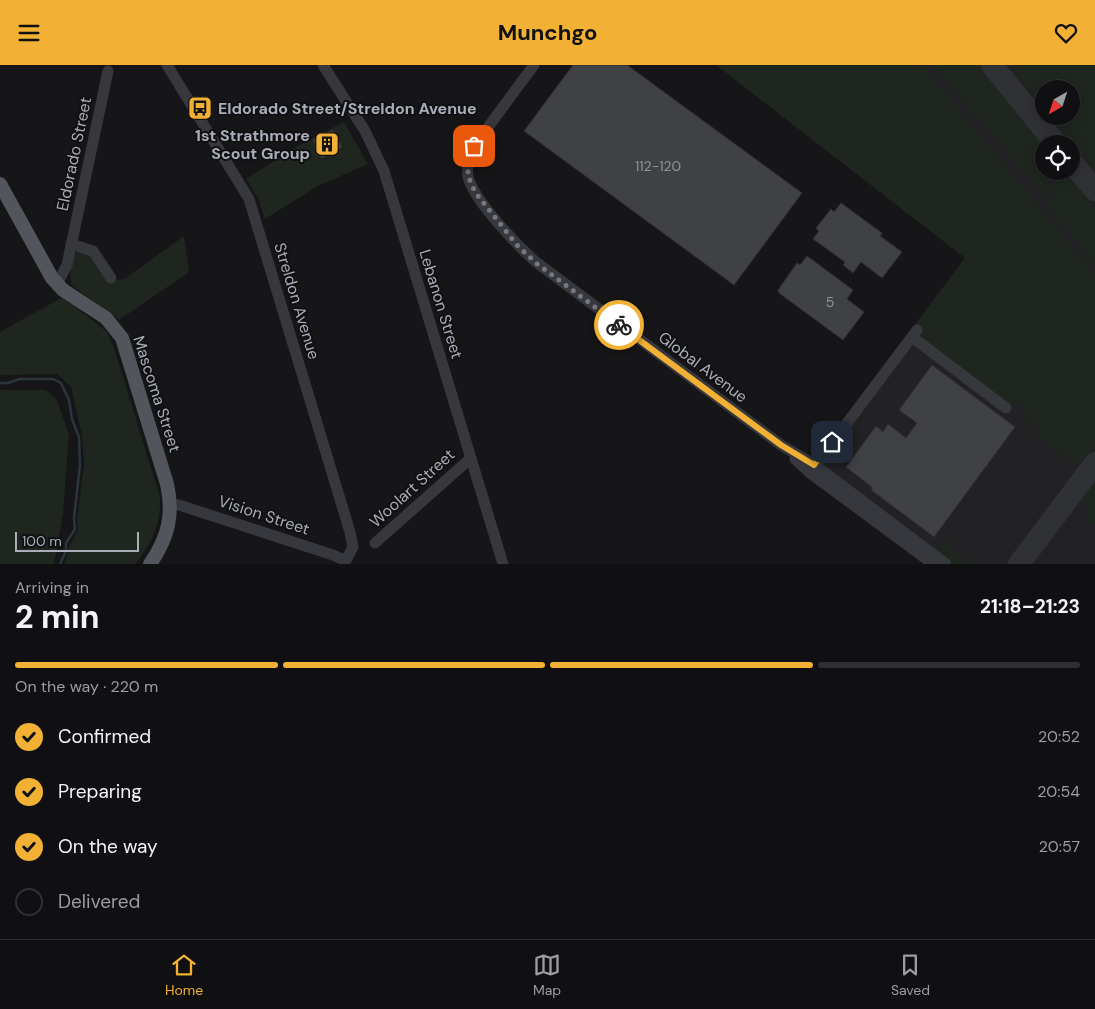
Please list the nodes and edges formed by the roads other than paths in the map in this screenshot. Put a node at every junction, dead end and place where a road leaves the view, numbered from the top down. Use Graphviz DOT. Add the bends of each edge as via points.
graph roads {
  1 [pos="168,65"];
  2 [pos="323,65"];
  3 [pos="534,65"];
  4 [pos="108,71"];
  5 [pos="0,184"];
  6 [pos="71,244"];
  7 [pos="111,278"];
  8 [pos="57,285"];
  9 [pos="1006,408"];
  10 [pos="471,458"];
  11 [pos="812,469"];
  12 [pos="171,505"];
  13 [pos="375,543"];
  14 [pos="345,562"];
  15 [pos="150,564"];
  16 [pos="503,564"];
  17 [pos="933,564"];
  18 [pos="946,564"];
  1 -- 14 [label="street, Streldon Avenue" via="249,199 350,532 353,547"];
  2 -- 10 [label="street, Lebanon Street" via="365,131 384,171"];
  3 -- 11 [label="street, Global Avenue" via="474,146 468,160 468,176 475,192 517,245 536,263"];
  4 -- 6 [label="street, Eldorado Street"];
  5 -- 8 [label="main road, Mascoma Street"];
  6 -- 7 [label="street" via="93,251"];
  6 -- 8 [label="street, Eldorado Street" via="66,271"];
  8 -- 12 [label="main road, Mascoma Street" via="106,318 122,338"];
  9 -- 11 [label="street" via="915,334"];
  10 -- 13 [label="street, Woolart Street"];
  10 -- 16 [label="street, Lebanon Street"];
  11 -- 17 [label="street, Global Avenue"];
  11 -- 18 [label="street, Global Avenue"];
  12 -- 14 [label="street, Vision Street" via="334,555"];
  12 -- 15 [label="main road, Mascoma Street" via="167,533"];
}
